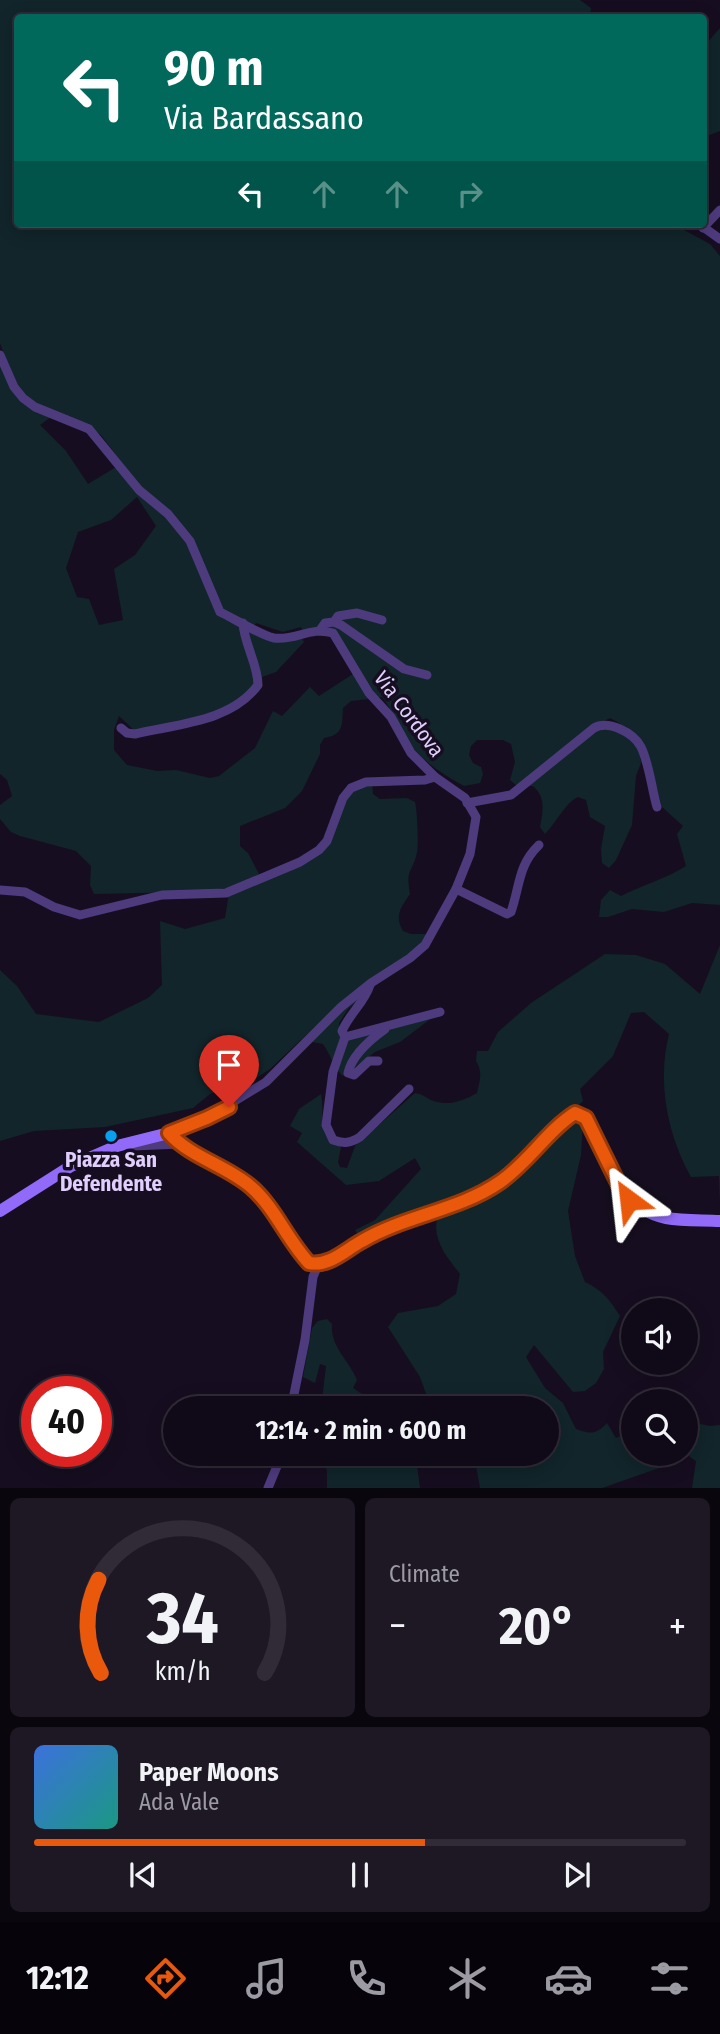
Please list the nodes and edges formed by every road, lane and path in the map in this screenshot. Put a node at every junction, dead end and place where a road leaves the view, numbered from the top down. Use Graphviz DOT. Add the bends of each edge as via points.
graph roads {
  1 [pos="704,228"];
  2 [pos="720,239"];
  3 [pos="0,355"];
  4 [pos="382,620"];
  5 [pos="334,622"];
  6 [pos="243,623"];
  7 [pos="320,630"];
  8 [pos="427,676"];
  9 [pos="121,728"];
  10 [pos="435,777"];
  11 [pos="467,803"];
  12 [pos="657,807"];
  13 [pos="540,845"];
  14 [pos="456,889"];
  15 [pos="0,890"];
  16 [pos="371,984"];
  17 [pos="440,1012"];
  18 [pos="390,1026"];
  19 [pos="345,1037"];
  20 [pos="378,1061"];
  21 [pos="409,1089"];
  22 [pos="169,1133"];
  23 [pos="180,1144"];
  24 [pos="117,1146"];
  25 [pos="0,1211"];
  26 [pos="720,1221"];
  27 [pos="318,1265"];
  28 [pos="294,1396"];
  29 [pos="277,1466"];
  30 [pos="268,1488"];
  1 -- 2 [label="street"];
  3 -- 6 [label="street" via="23,398 89,429 139,490 168,514 190,541 220,612"];
  4 -- 5 [label="street" via="357,613 338,616"];
  5 -- 7 [label="street" via="325,623"];
  5 -- 8 [label="street" via="404,669"];
  6 -- 7 [label="street" via="273,638"];
  6 -- 9 [label="street" via="258,685 235,708 135,734"];
  7 -- 10 [label="street, Via Cordova" via="333,633 411,753"];
  10 -- 11 [label="street, Via Cordova"];
  10 -- 15 [label="street" via="366,782 351,788 327,841 318,850 226,893 162,895 80,915 25,892"];
  11 -- 12 [label="street" via="511,795 594,728 607,724 641,746"];
  11 -- 14 [label="street" via="476,817 470,854"];
  13 -- 14 [label="street" via="524,863 511,912"];
  14 -- 16 [label="street" via="425,945"];
  16 -- 19 [label="street" via="349,1016 342,1031"];
  16 -- 22 [label="street" via="341,1007 266,1082 207,1118"];
  17 -- 18 [label="street"];
  18 -- 19 [label="street"];
  18 -- 20 [label="street" via="362,1050 348,1073 354,1075 369,1061"];
  19 -- 21 [label="street" via="333,1072 326,1125 333,1140 341,1143 360,1138"];
  22 -- 23 [label="street"];
  22 -- 24 [label="street"];
  23 -- 24 [label="street"];
  23 -- 27 [label="street" via="251,1187 309,1263"];
  24 -- 25 [label="street" via="71,1166"];
  26 -- 27 [label="street" via="666,1218 629,1200 586,1118 575,1113 500,1182 465,1202 365,1239"];
  27 -- 28 [label="street"];
  29 -- 30 [label="street"];
}
